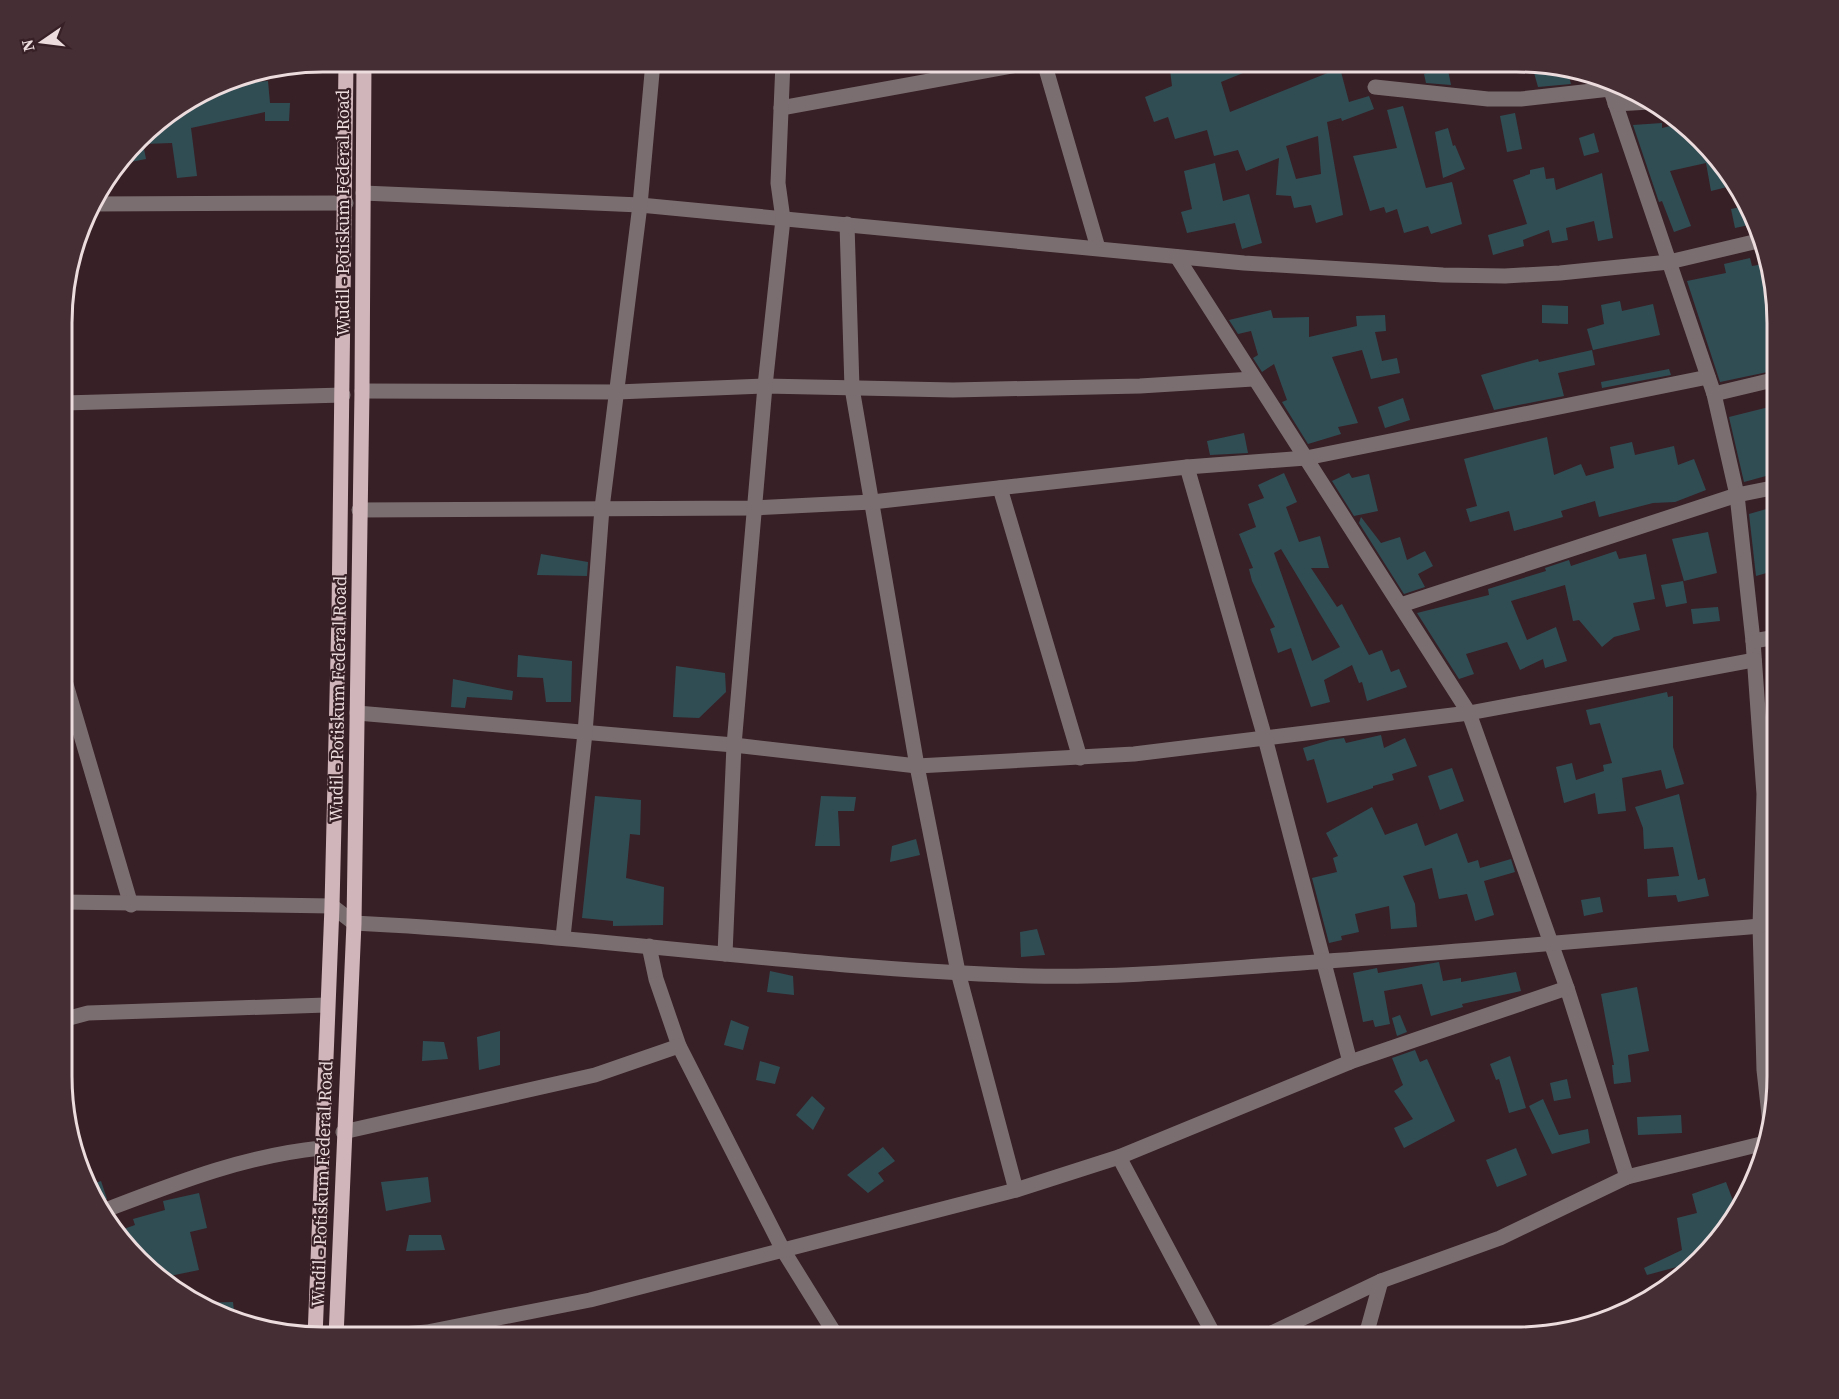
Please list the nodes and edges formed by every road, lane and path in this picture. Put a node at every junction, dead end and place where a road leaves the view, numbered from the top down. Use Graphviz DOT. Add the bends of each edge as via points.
graph roads {
  1 [pos="346,72"];
  2 [pos="364,72"];
  3 [pos="652,72"];
  4 [pos="783,72"];
  5 [pos="979,72"];
  6 [pos="1047,72"];
  7 [pos="1375,87"];
  8 [pos="1610,90"];
  9 [pos="781,108"];
  10 [pos="363,194"];
  11 [pos="346,203"];
  12 [pos="103,204"];
  13 [pos="640,205"];
  14 [pos="783,219"];
  15 [pos="847,224"];
  16 [pos="1754,242"];
  17 [pos="1098,248"];
  18 [pos="1177,257"];
  19 [pos="1669,262"];
  20 [pos="1708,377"];
  21 [pos="1253,379"];
  22 [pos="1767,382"];
  23 [pos="765,386"];
  24 [pos="852,388"];
  25 [pos="362,391"];
  26 [pos="617,392"];
  27 [pos="1714,394"];
  28 [pos="343,395"];
  29 [pos="72,403"];
  30 [pos="1306,458"];
  31 [pos="1187,467"];
  32 [pos="1000,488"];
  33 [pos="1767,489"];
  34 [pos="1737,495"];
  35 [pos="872,502"];
  36 [pos="602,508"];
  37 [pos="754,508"];
  38 [pos="359,510"];
  39 [pos="1401,605"];
  40 [pos="1767,639"];
  41 [pos="1753,641"];
  42 [pos="1754,660"];
  43 [pos="72,705"];
  44 [pos="357,713"];
  45 [pos="1469,713"];
  46 [pos="585,733"];
  47 [pos="1265,738"];
  48 [pos="734,745"];
  49 [pos="1080,758"];
  50 [pos="917,766"];
  51 [pos="72,902"];
  52 [pos="130,904"];
  53 [pos="332,906"];
  54 [pos="354,923"];
  55 [pos="1760,926"];
  56 [pos="563,937"];
  57 [pos="1550,943"];
  58 [pos="649,946"];
  59 [pos="725,954"];
  60 [pos="1324,961"];
  61 [pos="958,972"];
  62 [pos="1567,988"];
  63 [pos="326,1005"];
  64 [pos="72,1017"];
  65 [pos="1767,1026"];
  66 [pos="679,1046"];
  67 [pos="1350,1062"];
  68 [pos="343,1132"];
  69 [pos="1757,1145"];
  70 [pos="321,1148"];
  71 [pos="1119,1157"];
  72 [pos="1627,1177"];
  73 [pos="1016,1190"];
  74 [pos="110,1208"];
  75 [pos="783,1250"];
  76 [pos="1381,1281"];
  77 [pos="315,1327"];
  78 [pos="336,1327"];
  79 [pos="452,1327"];
  80 [pos="831,1327"];
  81 [pos="1210,1327"];
  82 [pos="1284,1327"];
  83 [pos="1368,1327"];
  1 -- 11 [label="main road, Wudil - Potiskum Federal Road"];
  2 -- 10 [label="main road, Wudil - Potiskum Federal Road"];
  3 -- 13 [label="street"];
  4 -- 9 [label="street"];
  5 -- 9 [label="street"];
  6 -- 17 [label="street"];
  7 -- 8 [label="street" via="1488,99"];
  8 -- 19 [label="street"];
  9 -- 14 [label="street" via="778,183"];
  10 -- 13 [label="street"];
  10 -- 25 [label="main road, Wudil - Potiskum Federal Road"];
  11 -- 12 [label="street"];
  11 -- 28 [label="main road, Wudil - Potiskum Federal Road"];
  13 -- 14 [label="street"];
  13 -- 26 [label="street"];
  14 -- 15 [label="street"];
  14 -- 23 [label="street"];
  15 -- 17 [label="street"];
  15 -- 24 [label="street"];
  16 -- 19 [label="street"];
  17 -- 18 [label="street"];
  18 -- 19 [label="street" via="1504,276"];
  18 -- 21 [label="street"];
  19 -- 20 [label="street"];
  20 -- 27 [label="street"];
  20 -- 30 [label="street"];
  21 -- 24 [label="street" via="1060,388"];
  21 -- 30 [label="street"];
  22 -- 27 [label="street"];
  23 -- 24 [label="street"];
  23 -- 26 [label="street"];
  23 -- 37 [label="street"];
  24 -- 35 [label="street"];
  25 -- 26 [label="street"];
  25 -- 38 [label="main road, Wudil - Potiskum Federal Road"];
  26 -- 36 [label="street"];
  27 -- 34 [label="street"];
  28 -- 29 [label="street"];
  28 -- 53 [label="main road, Wudil - Potiskum Federal Road"];
  30 -- 31 [label="street"];
  30 -- 39 [label="street"];
  31 -- 32 [label="street"];
  31 -- 47 [label="street"];
  32 -- 35 [label="street"];
  32 -- 49 [label="street"];
  33 -- 34 [label="street"];
  34 -- 39 [label="street"];
  34 -- 41 [label="street"];
  35 -- 37 [label="street"];
  35 -- 50 [label="street"];
  36 -- 37 [label="street"];
  36 -- 38 [label="street"];
  36 -- 46 [label="street"];
  37 -- 48 [label="street"];
  38 -- 44 [label="main road, Wudil - Potiskum Federal Road"];
  39 -- 45 [label="street"];
  40 -- 41 [label="street"];
  41 -- 42 [label="street"];
  42 -- 45 [label="street"];
  42 -- 55 [label="street" via="1764,794"];
  43 -- 52 [label="street"];
  44 -- 46 [label="street"];
  44 -- 54 [label="main road, Wudil - Potiskum Federal Road"];
  45 -- 47 [label="street"];
  45 -- 57 [label="street"];
  46 -- 48 [label="street"];
  46 -- 56 [label="street"];
  47 -- 49 [label="street"];
  47 -- 60 [label="street"];
  48 -- 50 [label="street"];
  48 -- 59 [label="street"];
  49 -- 50 [label="street"];
  50 -- 61 [label="street"];
  51 -- 52 [label="street"];
  52 -- 53 [label="street"];
  53 -- 54 [label="street"];
  53 -- 63 [label="main road, Wudil - Potiskum Federal Road"];
  54 -- 56 [label="street"];
  54 -- 68 [label="main road, Wudil - Potiskum Federal Road"];
  55 -- 57 [label="street"];
  55 -- 65 [label="street"];
  56 -- 58 [label="street"];
  57 -- 60 [label="street"];
  57 -- 62 [label="street"];
  58 -- 59 [label="street"];
  58 -- 66 [label="street"];
  59 -- 61 [label="street"];
  60 -- 61 [label="street" via="1152,973 1035,976"];
  60 -- 67 [label="street"];
  61 -- 73 [label="street"];
  62 -- 67 [label="street"];
  62 -- 72 [label="street"];
  63 -- 64 [label="street" via="88,1013"];
  63 -- 70 [label="main road, Wudil - Potiskum Federal Road"];
  66 -- 68 [label="street" via="595,1075"];
  66 -- 75 [label="street"];
  67 -- 71 [label="street"];
  68 -- 78 [label="main road, Wudil - Potiskum Federal Road"];
  69 -- 72 [label="street"];
  70 -- 74 [label="street" via="272,1154 198,1174"];
  70 -- 77 [label="main road, Wudil - Potiskum Federal Road"];
  71 -- 73 [label="street"];
  71 -- 81 [label="street"];
  72 -- 76 [label="street" via="1500,1238"];
  73 -- 75 [label="street"];
  75 -- 79 [label="street" via="590,1300"];
  75 -- 80 [label="street"];
  76 -- 82 [label="street"];
  76 -- 83 [label="street"];
}
